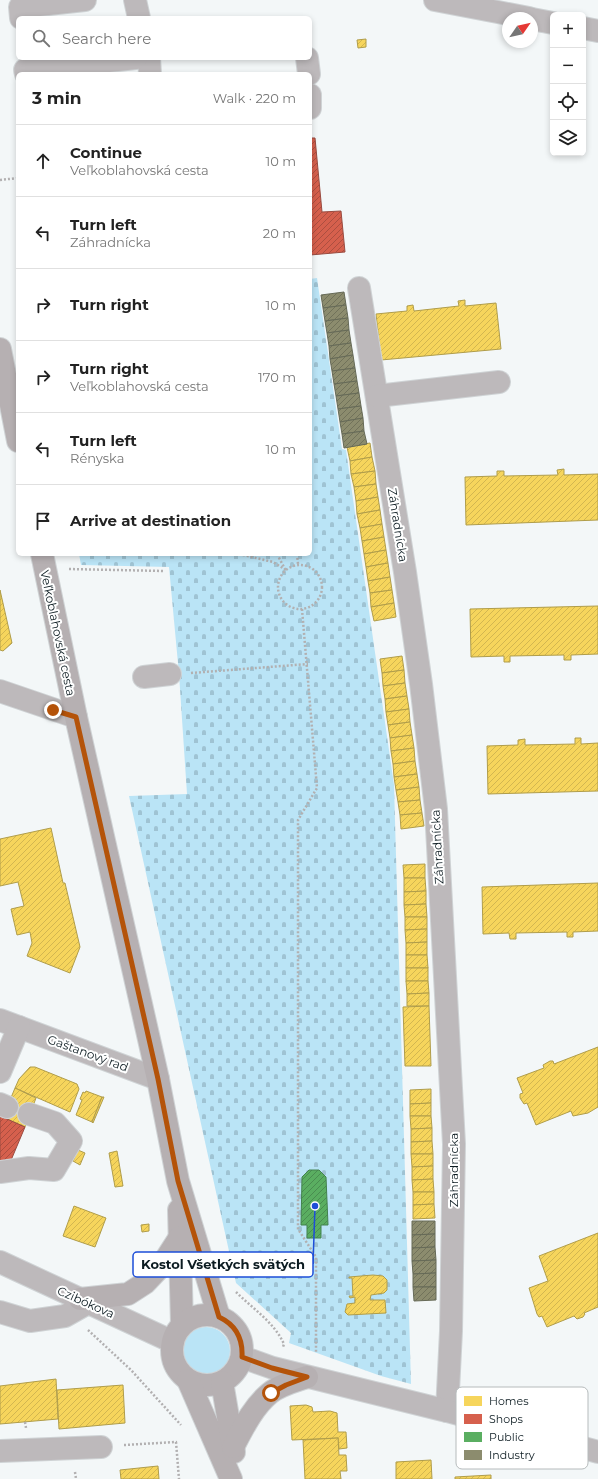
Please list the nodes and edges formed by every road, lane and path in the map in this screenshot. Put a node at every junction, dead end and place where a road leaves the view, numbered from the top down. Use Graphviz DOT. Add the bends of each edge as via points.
graph roads {
  1 [pos="85,0"];
  2 [pos="135,0"];
  3 [pos="435,0"];
  4 [pos="502,13"];
  5 [pos="21,16"];
  6 [pos="139,16"];
  7 [pos="538,19"];
  8 [pos="550,21"];
  9 [pos="111,60"];
  10 [pos="149,60"];
  11 [pos="308,60"];
  12 [pos="25,67"];
  13 [pos="150,72"];
  14 [pos="309,72"];
  15 [pos="16,178"];
  16 [pos="0,180"];
  17 [pos="359,288"];
  18 [pos="0,349"];
  19 [pos="2,379"];
  20 [pos="499,382"];
  21 [pos="377,396"];
  22 [pos="16,433"];
  23 [pos="42,556"];
  24 [pos="247,556"];
  25 [pos="278,556"];
  26 [pos="297,556"];
  27 [pos="298,564"];
  28 [pos="62,569"];
  29 [pos="286,570"];
  30 [pos="164,571"];
  31 [pos="302,609"];
  32 [pos="308,664"];
  33 [pos="178,674"];
  34 [pos="144,676"];
  35 [pos="0,691"];
  36 [pos="76,717"];
  37 [pos="9,1023"];
  38 [pos="0,1072"];
  39 [pos="158,1079"];
  40 [pos="29,1114"];
  41 [pos="0,1172"];
  42 [pos="178,1181"];
  43 [pos="180,1237"];
  44 [pos="0,1262"];
  45 [pos="234,1291"];
  46 [pos="84,1301"];
  47 [pos="0,1312"];
  48 [pos="219,1317"];
  49 [pos="177,1333"];
  50 [pos="284,1344"];
  51 [pos="316,1353"];
  52 [pos="242,1357"];
  53 [pos="307,1377"];
  54 [pos="188,1380"];
  55 [pos="222,1382"];
  56 [pos="448,1411"];
  57 [pos="456,1413"];
  58 [pos="100,1447"];
  59 [pos="233,1447"];
  60 [pos="588,1449"];
  61 [pos="0,1451"];
  62 [pos="598,1452"];
  63 [pos="179,1479"];
  64 [pos="231,1479"];
  65 [pos="241,1479"];
  1 -- 5 [label="street" via="20,7"];
  2 -- 6 [label="street"];
  3 -- 4 [label="street"];
  7 -- 8 [label="street"];
  9 -- 12 [label="street"];
  10 -- 13 [label="street"];
  11 -- 14 [label="street"];
  15 -- 16 [label="path"];
  17 -- 21 [label="street, Záhradnícka"];
  18 -- 19 [label="main road"];
  19 -- 22 [label="main road"];
  20 -- 21 [label="street"];
  21 -- 56 [label="street, Záhradnícka" via="421,684 436,809 454,1144"];
  23 -- 36 [label="main road, Veľkoblahovská cesta"];
  24 -- 29 [label="path" via="272,562"];
  25 -- 29 [label="path"];
  26 -- 27 [label="path"];
  27 -- 29 [label="path"];
  27 -- 31 [label="path" via="313,568 319,574 323,589 316,603"];
  28 -- 30 [label="path"];
  29 -- 31 [label="path" via="278,582 280,595 283,602 289,606"];
  31 -- 32 [label="path"];
  32 -- 33 [label="path"];
  32 -- 51 [label="path" via="317,788 298,820 298,1230 316,1257"];
  33 -- 34 [label="street"];
  35 -- 36 [label="street"];
  36 -- 39 [label="main road, Veľkoblahovská cesta"];
  37 -- 38 [label="street, Gaštanový rad"];
  37 -- 39 [label="street, Gaštanový rad"];
  39 -- 42 [label="main road, Veľkoblahovská cesta"];
  40 -- 41 [label="street" via="55,1122 71,1141 54,1170 29,1168"];
  42 -- 43 [label="main road, Veľkoblahovská cesta"];
  42 -- 48 [label="main road, Veľkoblahovská cesta"];
  43 -- 46 [label="main road" via="162,1265 146,1283 128,1294"];
  43 -- 49 [label="main road, Veľkoblahovská cesta"];
  44 -- 46 [label="street, Czibókova"];
  45 -- 50 [label="path" via="272,1325"];
  46 -- 47 [label="street" via="65,1316 30,1321"];
  46 -- 49 [label="street, Czibókova"];
  48 -- 49 [label="main road" via="208,1314 197,1316"];
  48 -- 52 [label="main road" via="231,1324 239,1336"];
  49 -- 54 [label="main road" via="172,1350 174,1363"];
  52 -- 53 [label="street"];
  52 -- 55 [label="main road" via="233,1374"];
  53 -- 56 [label="street"];
  53 -- 59 [label="main road" via="271,1393 254,1410"];
  54 -- 55 [label="main road" via="207,1385"];
  54 -- 64 [label="main road"];
  55 -- 59 [label="main road"];
  56 -- 57 [label="street"];
  58 -- 61 [label="street"];
  58 -- 63 [label="path" via="176,1442"];
  59 -- 65 [label="main road"];
  60 -- 62 [label="street"];
}
